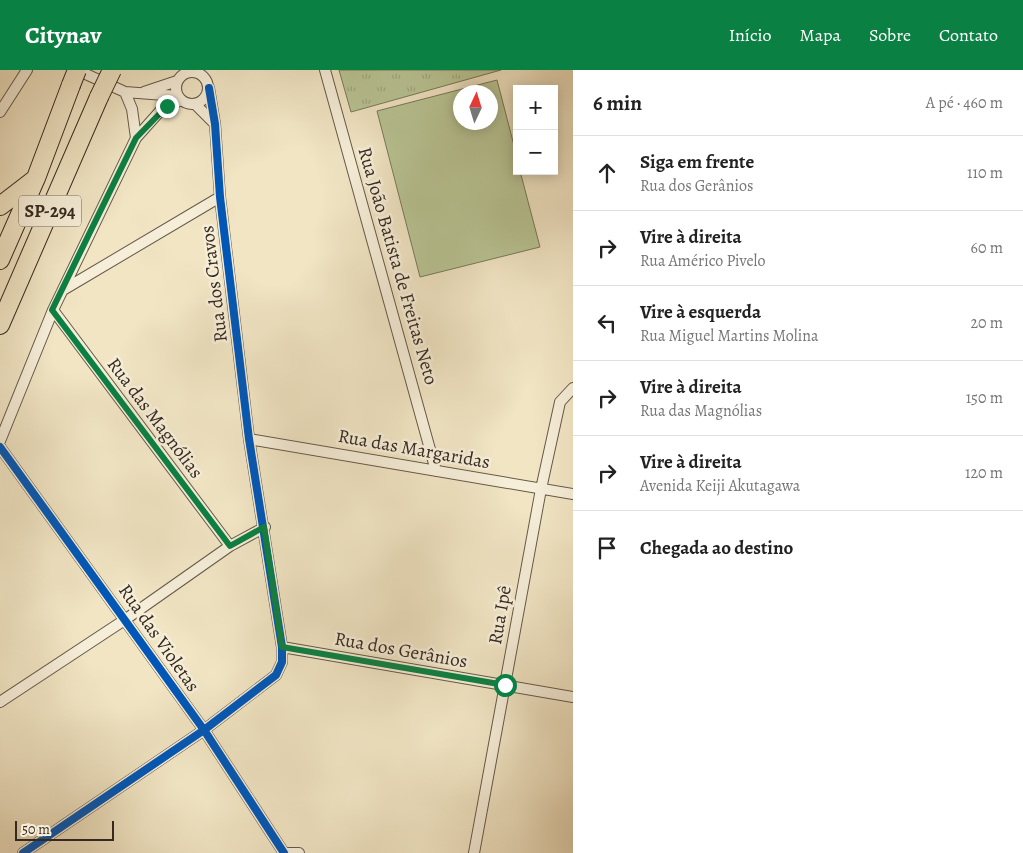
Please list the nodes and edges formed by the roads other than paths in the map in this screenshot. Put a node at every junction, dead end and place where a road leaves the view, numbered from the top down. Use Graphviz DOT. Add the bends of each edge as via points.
graph roads {
  1 [pos="27,70"];
  2 [pos="112,70"];
  3 [pos="325,70"];
  4 [pos="205,74"];
  5 [pos="75,75"];
  6 [pos="180,76"];
  7 [pos="209,88"];
  8 [pos="131,93"];
  9 [pos="179,98"];
  10 [pos="195,104"];
  11 [pos="0,112"];
  12 [pos="215,124"];
  13 [pos="136,138"];
  14 [pos="36,178"];
  15 [pos="220,197"];
  16 [pos="0,206"];
  17 [pos="0,260"];
  18 [pos="62,290"];
  19 [pos="52,310"];
  20 [pos="0,325"];
  21 [pos="573,388"];
  22 [pos="249,439"];
  23 [pos="0,441"];
  24 [pos="0,447"];
  25 [pos="436,470"];
  26 [pos="541,489"];
  27 [pos="573,494"];
  28 [pos="264,527"];
  29 [pos="230,546"];
  30 [pos="126,619"];
  31 [pos="282,647"];
  32 [pos="505,685"];
  33 [pos="573,697"];
  34 [pos="0,702"];
  35 [pos="204,730"];
  36 [pos="23,853"];
  37 [pos="285,853"];
  38 [pos="298,853"];
  39 [pos="474,853"];
  1 -- 11 [label="street"];
  2 -- 20 [label="highway, SP-294, bridge"];
  3 -- 25 [label="street, Rua João Batista de Freitas Neto"];
  4 -- 6 [label="street" via="190,72"];
  4 -- 7 [label="street"];
  5 -- 8 [label="street"];
  5 -- 14 [label="highway, SP-294"];
  6 -- 8 [label="street"];
  6 -- 9 [label="street"];
  7 -- 10 [label="street" via="203,100"];
  7 -- 12 [label="street, Rua dos Cravos"];
  8 -- 9 [label="street"];
  8 -- 13 [label="street"];
  9 -- 10 [label="street"];
  9 -- 13 [label="street" via="161,110"];
  10 -- 12 [label="street"];
  12 -- 15 [label="street, Rua dos Cravos"];
  13 -- 18 [label="street"];
  14 -- 16 [label="highway"];
  14 -- 17 [label="highway, SP-294"];
  15 -- 18 [label="street"];
  15 -- 22 [label="street, Rua dos Cravos"];
  18 -- 19 [label="street"];
  19 -- 23 [label="street"];
  19 -- 29 [label="street, Rua das Magnólias"];
  21 -- 26 [label="street, Rua Ipê" via="560,402"];
  22 -- 25 [label="street, Rua das Margaridas"];
  22 -- 28 [label="street, Rua dos Cravos"];
  24 -- 30 [label="street, Rua das Violetas"];
  25 -- 26 [label="street, Rua das Margaridas"];
  26 -- 27 [label="street, Rua das Margaridas"];
  26 -- 32 [label="street, Rua Ipê"];
  28 -- 29 [label="street"];
  28 -- 31 [label="street, Rua dos Cravos"];
  29 -- 30 [label="street"];
  30 -- 34 [label="street"];
  30 -- 35 [label="street, Rua das Violetas"];
  31 -- 32 [label="street, Rua dos Gerânios"];
  31 -- 35 [label="street, Rua dos Cravos" via="276,675"];
  32 -- 33 [label="street, Rua dos Gerânios"];
  32 -- 39 [label="street, Rua Ipê"];
  35 -- 36 [label="street"];
  35 -- 37 [label="street, Rua das Violetas"];
  37 -- 38 [label="street"];
}
